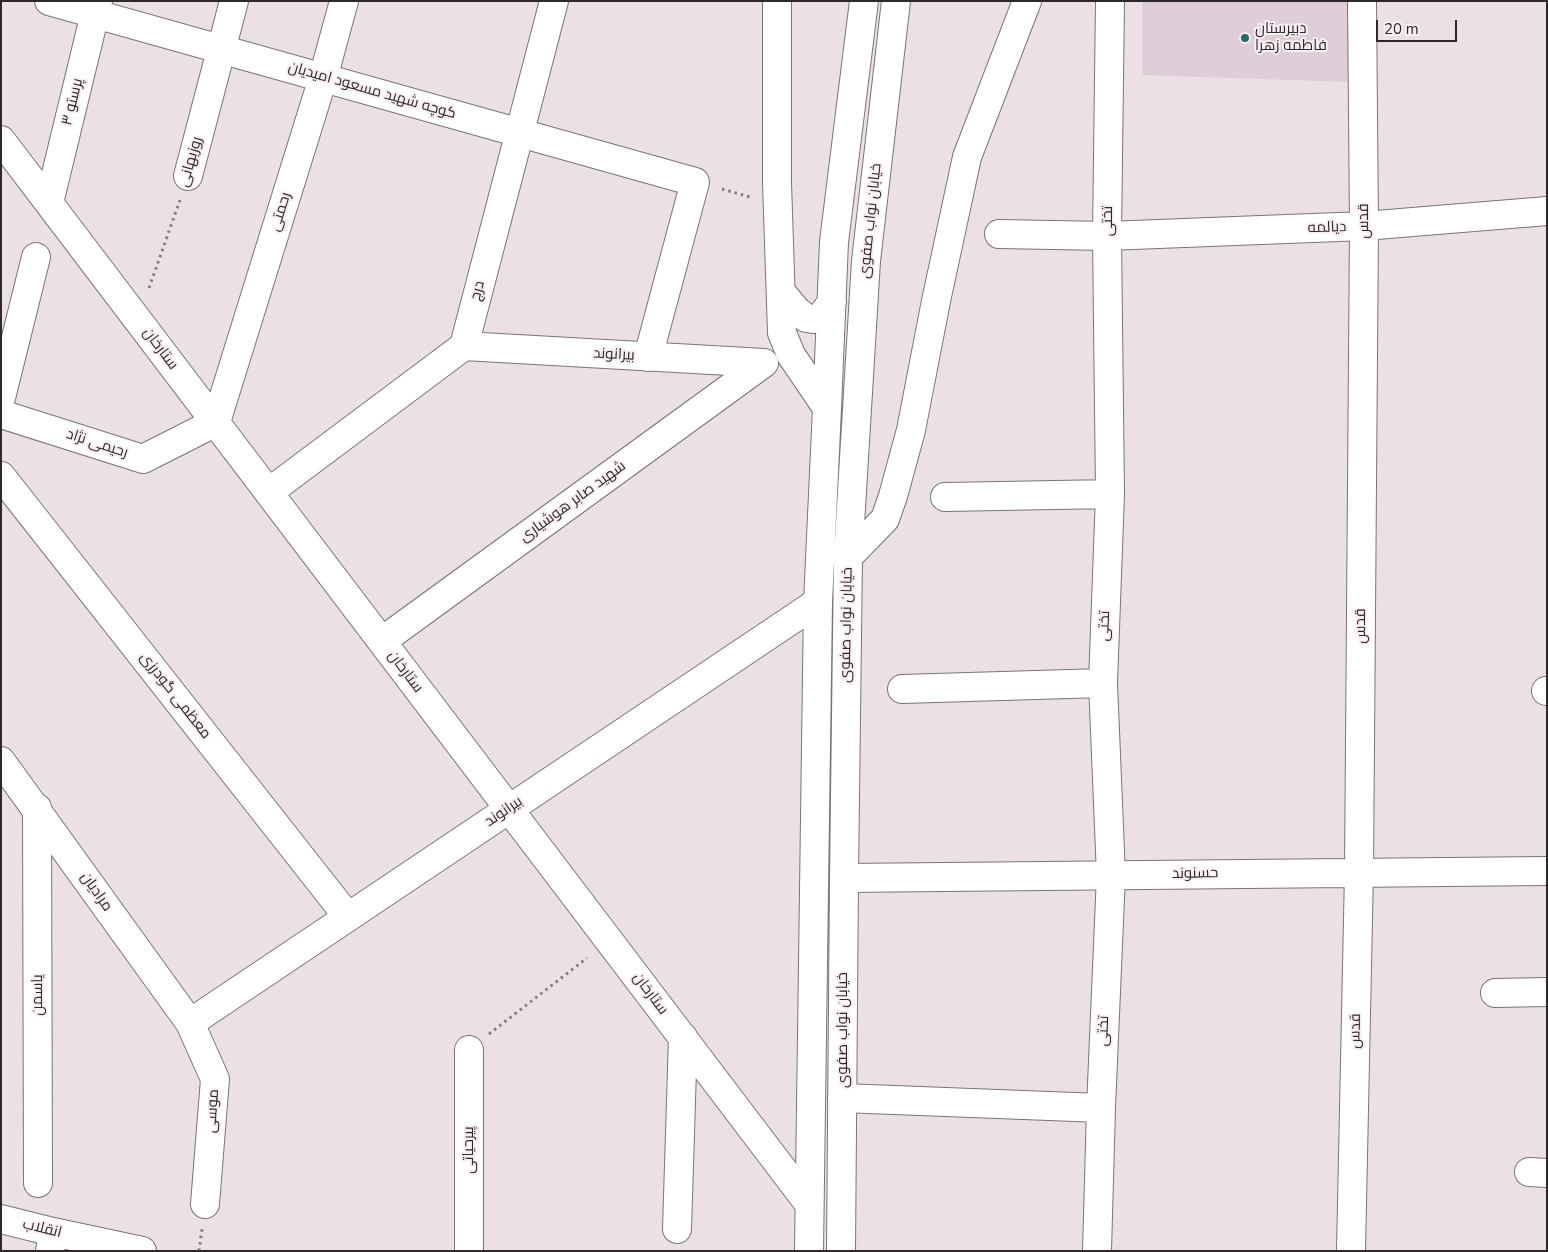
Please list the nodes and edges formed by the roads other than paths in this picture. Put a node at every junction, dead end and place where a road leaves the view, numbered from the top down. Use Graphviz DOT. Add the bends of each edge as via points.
graph roads {
  1 [pos="49,1"];
  2 [pos="234,1"];
  3 [pos="344,1"];
  4 [pos="554,1"];
  5 [pos="777,1"];
  6 [pos="864,1"];
  7 [pos="896,1"];
  8 [pos="1027,1"];
  9 [pos="1110,1"];
  10 [pos="1362,1"];
  11 [pos="96,8"];
  12 [pos="221,49"];
  13 [pos="323,78"];
  14 [pos="519,132"];
  15 [pos="1,140"];
  16 [pos="188,176"];
  17 [pos="49,203"];
  18 [pos="1547,212"];
  19 [pos="1364,226"];
  20 [pos="999,234"];
  21 [pos="1107,236"];
  22 [pos="36,257"];
  23 [pos="781,292"];
  24 [pos="832,302"];
  25 [pos="464,346"];
  26 [pos="648,357"];
  27 [pos="764,363"];
  28 [pos="1,398"];
  29 [pos="827,408"];
  30 [pos="1,414"];
  31 [pos="216,422"];
  32 [pos="3,481"];
  33 [pos="269,492"];
  34 [pos="1110,494"];
  35 [pos="946,497"];
  36 [pos="848,557"];
  37 [pos="818,602"];
  38 [pos="382,642"];
  39 [pos="1103,683"];
  40 [pos="902,689"];
  41 [pos="1,761"];
  42 [pos="37,808"];
  43 [pos="509,809"];
  44 [pos="1547,871"];
  45 [pos="1359,872"];
  46 [pos="1111,875"];
  47 [pos="844,878"];
  48 [pos="348,917"];
  49 [pos="1547,992"];
  50 [pos="1495,993"];
  51 [pos="190,1023"];
  52 [pos="683,1037"];
  53 [pos="469,1050"];
  54 [pos="842,1098"];
  55 [pos="1101,1108"];
  56 [pos="38,1182"];
  57 [pos="206,1204"];
  58 [pos="809,1204"];
  59 [pos="1,1219"];
  60 [pos="677,1229"];
  61 [pos="52,1242"];
  62 [pos="142,1251"];
  63 [pos="469,1251"];
  64 [pos="809,1251"];
  65 [pos="841,1251"];
  66 [pos="1097,1251"];
  67 [pos="1351,1251"];
  1 -- 11 [label="street, کوچه شهید مسعود امیدیان"];
  2 -- 12 [label="street, روزبهانی"];
  3 -- 13 [label="street, رحمتی"];
  4 -- 14 [label="street, درج"];
  5 -- 23 [label="street" via="777,204"];
  6 -- 24 [label="street, خیابان نواب صفوی" via="834,242"];
  7 -- 36 [label="street, خیابان نواب صفوی" via="866,262"];
  8 -- 36 [label="street" via="967,157 911,430 893,496 885,519"];
  9 -- 21 [label="street, تختی"];
  10 -- 19 [label="street, قدس"];
  11 -- 12 [label="street, کوچه شهید مسعود امیدیان"];
  11 -- 17 [label="street, پرستو ۳"];
  12 -- 13 [label="street, کوچه شهید مسعود امیدیان"];
  12 -- 16 [label="street, روزبهانی"];
  13 -- 14 [label="street, کوچه شهید مسعود امیدیان"];
  13 -- 31 [label="street, رحمتی"];
  14 -- 25 [label="street, درج"];
  14 -- 26 [label="street, کوچه شهید مسعود امیدیان" via="695,182"];
  15 -- 17 [label="street, ستارخان"];
  17 -- 31 [label="street, ستارخان"];
  18 -- 19 [label="street, دیالمه"];
  19 -- 21 [label="street, دیالمه"];
  19 -- 45 [label="street, قدس"];
  20 -- 21 [label="street, دیالمه"];
  21 -- 34 [label="street, تختی"];
  22 -- 28 [label="street"];
  23 -- 24 [label="street" via="806,318 820,318"];
  23 -- 29 [label="street" via="782,333 791,355"];
  24 -- 29 [label="street, خیابان نواب صفوی"];
  25 -- 26 [label="street, بیرانوند"];
  25 -- 33 [label="street"];
  26 -- 27 [label="street, بیرانوند"];
  27 -- 38 [label="street, شهید صابر هوشیاری"];
  29 -- 37 [label="street, خیابان نواب صفوی"];
  30 -- 31 [label="street, رحیمی نژاد" via="143,458"];
  31 -- 33 [label="street, ستارخان"];
  32 -- 48 [label="street, معظمی گودرزی"];
  33 -- 38 [label="street, ستارخان"];
  34 -- 35 [label="street"];
  34 -- 39 [label="street, تختی"];
  36 -- 47 [label="street, خیابان نواب صفوی"];
  37 -- 43 [label="street, بیرانوند"];
  37 -- 58 [label="street, خیابان نواب صفوی"];
  38 -- 43 [label="street, ستارخان"];
  39 -- 40 [label="street"];
  39 -- 46 [label="street, تختی"];
  41 -- 42 [label="street, مرادیان"];
  42 -- 51 [label="street, مرادیان"];
  42 -- 56 [label="street, یاسمن"];
  43 -- 48 [label="street, بیرانوند"];
  43 -- 52 [label="street, ستارخان"];
  44 -- 45 [label="street, حسنوند"];
  45 -- 46 [label="street, حسنوند"];
  45 -- 67 [label="street, قدس"];
  46 -- 47 [label="street, حسنوند"];
  46 -- 55 [label="street, تختی"];
  47 -- 54 [label="street, خیابان نواب صفوی"];
  48 -- 51 [label="street, بیرانوند"];
  49 -- 50 [label="street"];
  51 -- 57 [label="street, موسی" via="214,1079"];
  52 -- 58 [label="street, ستارخان"];
  52 -- 60 [label="street"];
  53 -- 63 [label="street, پیرحیاتی"];
  54 -- 55 [label="street"];
  54 -- 65 [label="street, خیابان نواب صفوی"];
  55 -- 66 [label="street, تختی"];
  58 -- 64 [label="street, خیابان نواب صفوی"];
  59 -- 61 [label="street, انقلاب"];
  61 -- 62 [label="street, انقلاب"];
}
